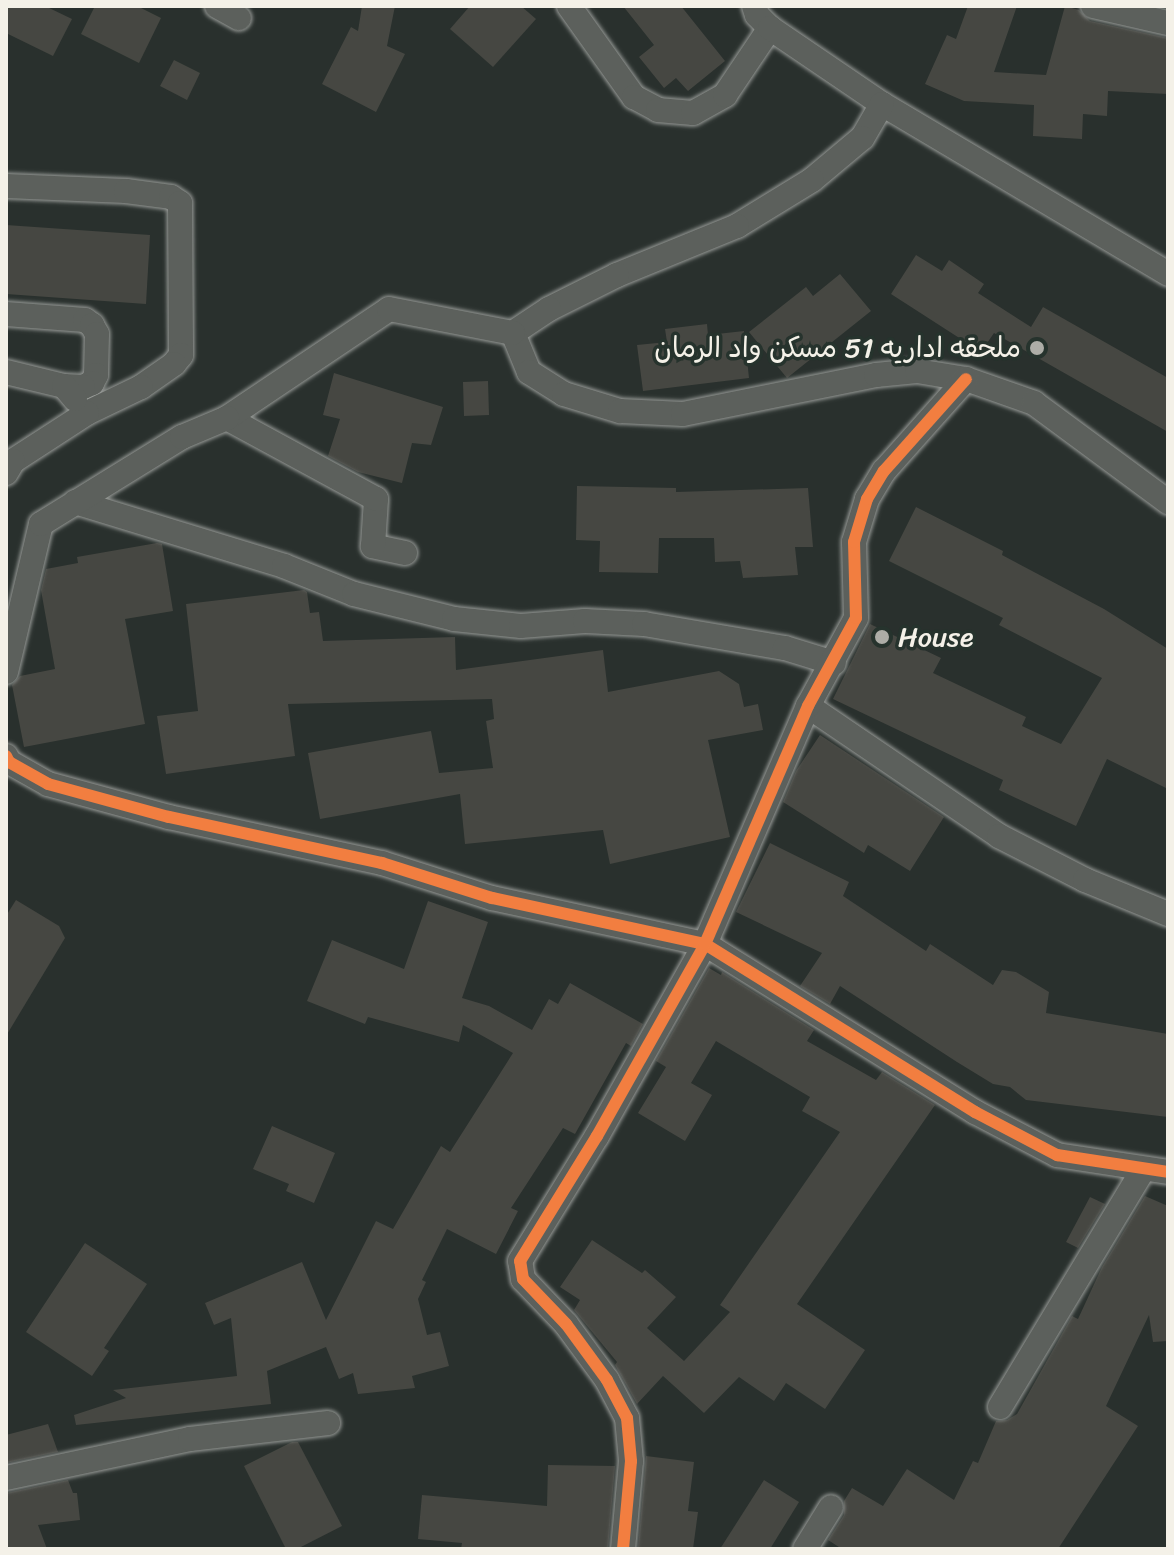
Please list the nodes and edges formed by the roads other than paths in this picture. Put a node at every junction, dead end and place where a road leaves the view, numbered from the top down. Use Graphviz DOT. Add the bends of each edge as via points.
graph roads {
  1 [pos="217,6"];
  2 [pos="569,6"];
  3 [pos="754,6"];
  4 [pos="1095,6"];
  5 [pos="239,18"];
  6 [pos="1168,23"];
  7 [pos="770,28"];
  8 [pos="882,104"];
  9 [pos="6,186"];
  10 [pos="1168,274"];
  11 [pos="6,314"];
  12 [pos="513,333"];
  13 [pos="6,372"];
  14 [pos="966,379"];
  15 [pos="64,386"];
  16 [pos="87,413"];
  17 [pos="227,418"];
  18 [pos="6,473"];
  19 [pos="75,502"];
  20 [pos="1168,502"];
  21 [pos="405,553"];
  22 [pos="834,663"];
  23 [pos="6,672"];
  24 [pos="808,706"];
  25 [pos="6,756"];
  26 [pos="1168,914"];
  27 [pos="705,944"];
  28 [pos="1143,1170"];
  29 [pos="1168,1172"];
  30 [pos="1000,1407"];
  31 [pos="328,1423"];
  32 [pos="6,1478"];
  33 [pos="831,1507"];
  34 [pos="623,1549"];
  35 [pos="805,1549"];
  1 -- 5 [label="street"];
  2 -- 7 [label="street" via="634,97 658,110 693,113 725,95"];
  3 -- 7 [label="street"];
  4 -- 6 [label="street"];
  7 -- 8 [label="street"];
  8 -- 10 [label="street"];
  8 -- 12 [label="street" via="862,138 812,180 737,226 617,275"];
  9 -- 16 [label="street" via="126,191 180,203 181,355 141,387"];
  11 -- 15 [label="street" via="85,320 92,325 97,334 96,375 83,387"];
  12 -- 14 [label="street" via="529,372 564,394 620,411 683,414 917,371"];
  12 -- 17 [label="street" via="389,309"];
  13 -- 15 [label="street"];
  14 -- 20 [label="street" via="1034,403"];
  14 -- 22 [label="street" via="884,471 867,499 854,542 856,618"];
  15 -- 16 [label="street"];
  16 -- 18 [label="street" via="13,461"];
  17 -- 19 [label="street" via="182,437"];
  17 -- 21 [label="street" via="376,499 373,546"];
  19 -- 22 [label="street" via="284,566 354,594 454,619 521,626 644,624 785,648"];
  19 -- 23 [label="street" via="41,524"];
  22 -- 24 [label="street"];
  24 -- 26 [label="street" via="999,836"];
  24 -- 27 [label="street"];
  25 -- 27 [label="street" via="48,784 169,817 382,863 492,898"];
  27 -- 28 [label="street" via="975,1112 1057,1155"];
  27 -- 34 [label="street" via="518,1267 607,1380 627,1418 631,1461"];
  28 -- 29 [label="street"];
  28 -- 30 [label="street"];
  31 -- 32 [label="street" via="190,1439"];
  33 -- 35 [label="street"];
}
